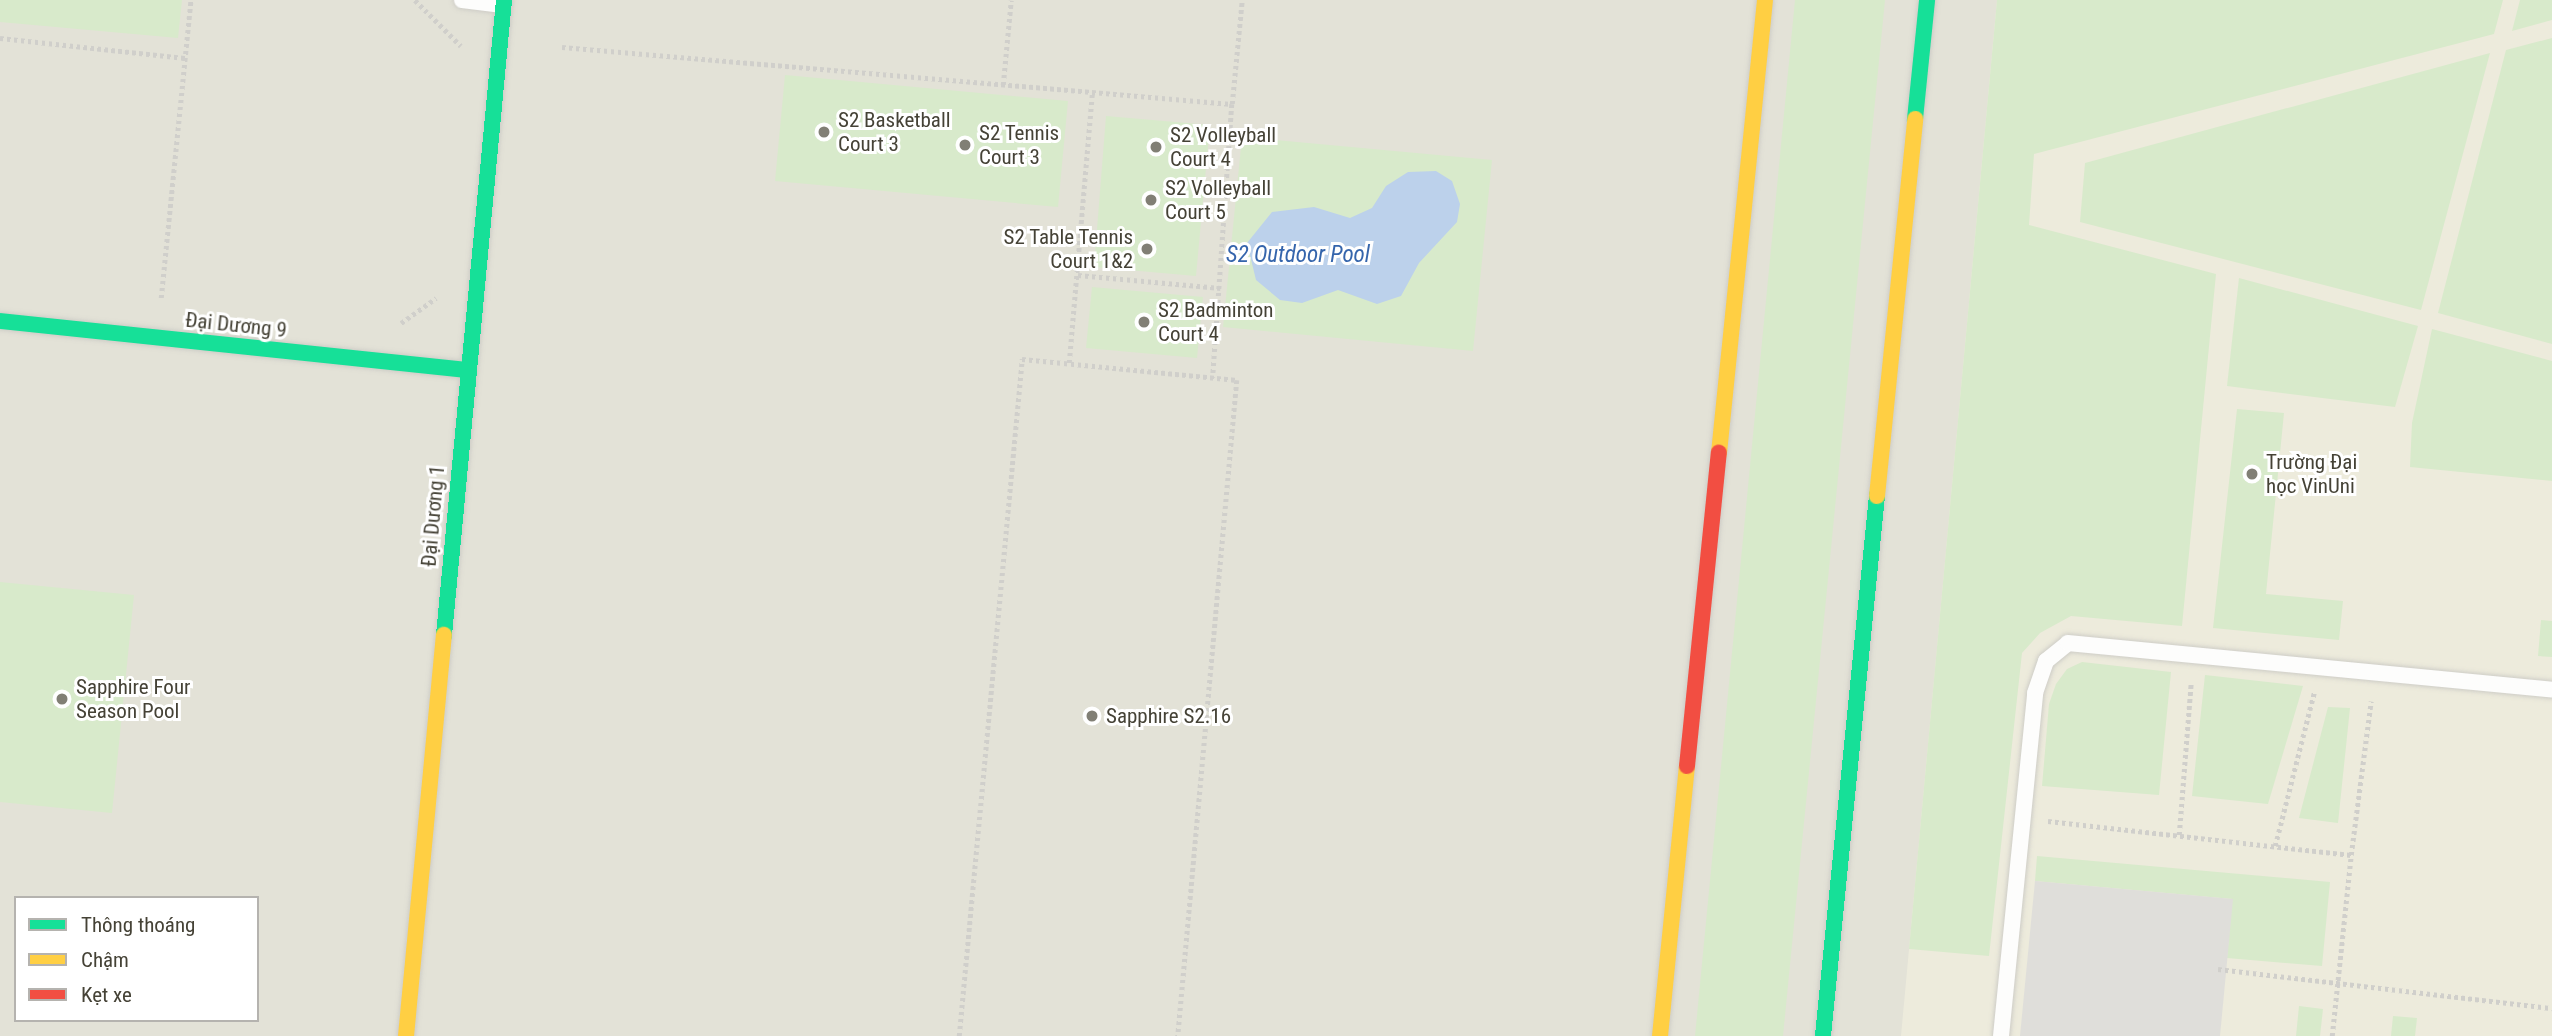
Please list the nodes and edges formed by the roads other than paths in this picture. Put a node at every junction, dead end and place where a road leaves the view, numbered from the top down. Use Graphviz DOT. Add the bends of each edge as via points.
graph roads {
  1 [pos="462,0"];
  2 [pos="1765,0"];
  3 [pos="1927,0"];
  4 [pos="504,2"];
  5 [pos="0,321"];
  6 [pos="468,370"];
  7 [pos="2552,690"];
  8 [pos="406,1036"];
  9 [pos="1660,1036"];
  10 [pos="1823,1036"];
  11 [pos="2001,1036"];
  1 -- 4 [label="lane"];
  2 -- 9 [label="main road"];
  3 -- 10 [label="main road"];
  4 -- 6 [label="main road, Đại Dương 1"];
  5 -- 6 [label="main road, Đại Dương 9"];
  6 -- 8 [label="main road, Đại Dương 1"];
  7 -- 11 [label="lane" via="2068,643 2046,661 2035,693"];
}
